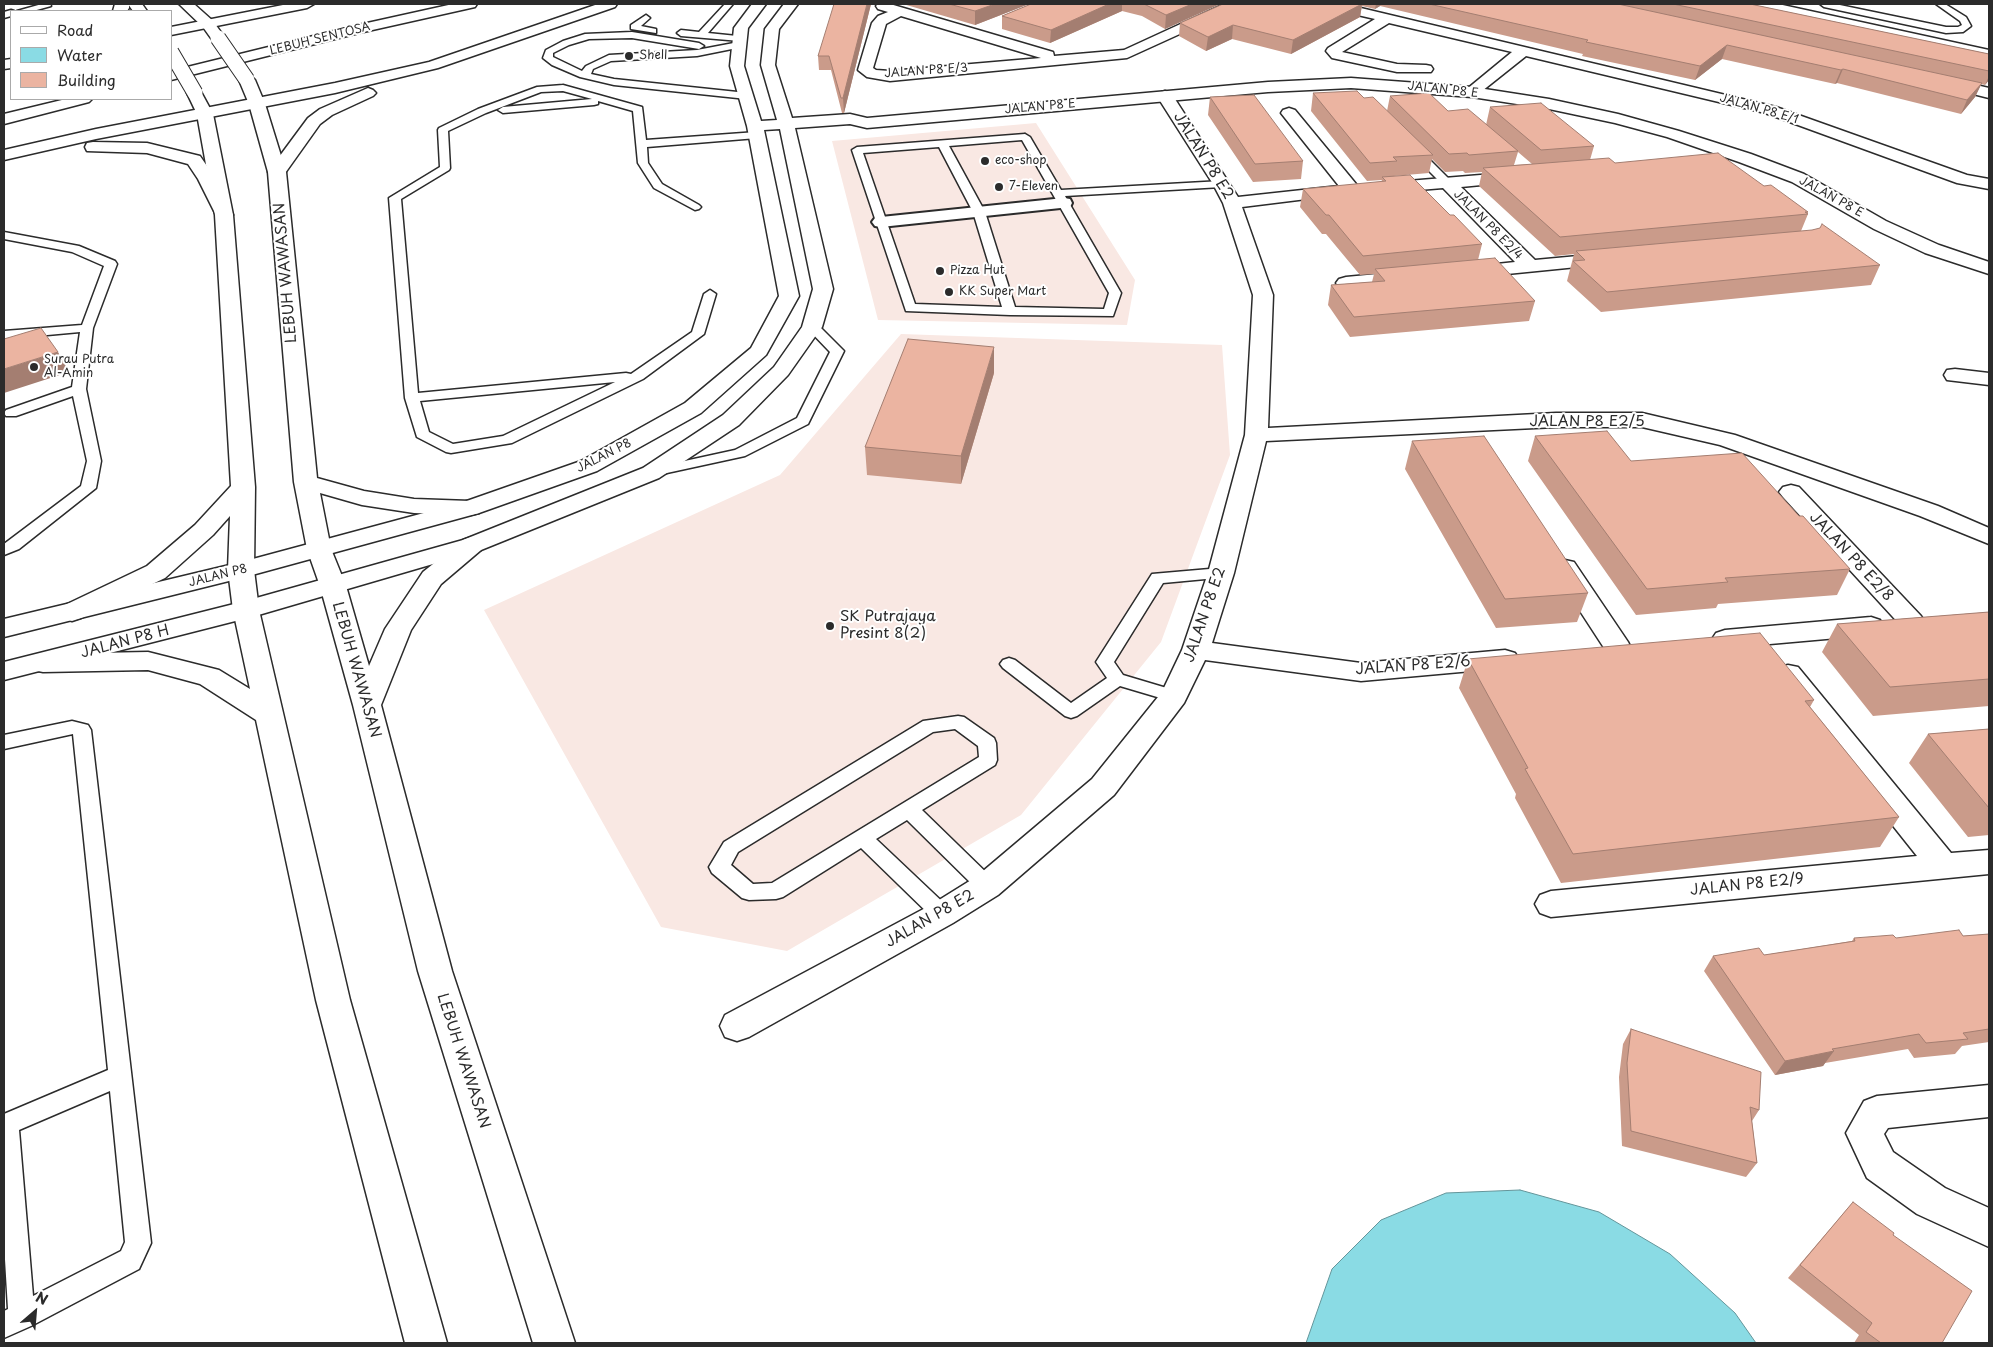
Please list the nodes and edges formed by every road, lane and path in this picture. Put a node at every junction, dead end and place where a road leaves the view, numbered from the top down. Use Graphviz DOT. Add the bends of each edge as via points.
graph roads {
  1 [pos="46,4"];
  2 [pos="186,4"];
  3 [pos="307,4"];
  4 [pos="415,4"];
  5 [pos="470,4"];
  6 [pos="610,4"];
  7 [pos="729,4"];
  8 [pos="759,4"];
  9 [pos="791,4"];
  10 [pos="877,4"];
  11 [pos="1234,4"];
  12 [pos="1328,4"];
  13 [pos="1761,4"];
  14 [pos="1824,4"];
  15 [pos="1940,4"];
  16 [pos="26,10"];
  17 [pos="900,11"];
  18 [pos="646,18"];
  19 [pos="1387,18"];
  20 [pos="208,24"];
  21 [pos="993,26"];
  22 [pos="172,32"];
  23 [pos="975,33"];
  24 [pos="701,35"];
  25 [pos="740,42"];
  26 [pos="715,49"];
  27 [pos="1523,50"];
  28 [pos="172,54"];
  29 [pos="1989,54"];
  30 [pos="1061,59"];
  31 [pos="172,62"];
  32 [pos="433,65"];
  33 [pos="1426,70"];
  34 [pos="583,75"];
  35 [pos="172,76"];
  36 [pos="1931,80"];
  37 [pos="1472,92"];
  38 [pos="1989,93"];
  39 [pos="747,96"];
  40 [pos="1165,96"];
  41 [pos="20,100"];
  42 [pos="80,100"];
  43 [pos="607,101"];
  44 [pos="4,104"];
  45 [pos="257,104"];
  46 [pos="482,111"];
  47 [pos="1289,113"];
  48 [pos="205,114"];
  49 [pos="4,119"];
  50 [pos="788,129"];
  51 [pos="756,131"];
  52 [pos="641,139"];
  53 [pos="1406,142"];
  54 [pos="942,143"];
  55 [pos="4,156"];
  56 [pos="1744,158"];
  57 [pos="1706,161"];
  58 [pos="1518,163"];
  59 [pos="277,172"];
  60 [pos="1447,183"];
  61 [pos="1989,184"];
  62 [pos="1352,190"];
  63 [pos="1227,193"];
  64 [pos="1062,198"];
  65 [pos="695,207"];
  66 [pos="979,212"];
  67 [pos="224,215"];
  68 [pos="881,222"];
  69 [pos="4,236"];
  70 [pos="1628,257"];
  71 [pos="1530,266"];
  72 [pos="1989,268"];
  73 [pos="1452,273"];
  74 [pos="1423,276"];
  75 [pos="1346,283"];
  76 [pos="710,294"];
  77 [pos="1010,311"];
  78 [pos="812,327"];
  79 [pos="87,328"];
  80 [pos="4,336"];
  81 [pos="638,376"];
  82 [pos="1955,376"];
  83 [pos="1989,380"];
  84 [pos="79,389"];
  85 [pos="412,398"];
  86 [pos="11,414"];
  87 [pos="1256,435"];
  88 [pos="651,473"];
  89 [pos="306,482"];
  90 [pos="243,487"];
  91 [pos="1790,492"];
  92 [pos="470,508"];
  93 [pos="1989,537"];
  94 [pos="472,545"];
  95 [pos="319,549"];
  96 [pos="1552,549"];
  97 [pos="4,550"];
  98 [pos="241,570"];
  99 [pos="1221,572"];
  100 [pos="333,586"];
  101 [pos="246,610"];
  102 [pos="72,612"];
  103 [pos="4,628"];
  104 [pos="1758,636"];
  105 [pos="1702,641"];
  106 [pos="1646,646"];
  107 [pos="1618,648"];
  108 [pos="1196,650"];
  109 [pos="1588,651"];
  110 [pos="1529,656"];
  111 [pos="43,663"];
  112 [pos="1009,664"];
  113 [pos="4,671"];
  114 [pos="1117,678"];
  115 [pos="1174,696"];
  116 [pos="367,705"];
  117 [pos="270,715"];
  118 [pos="4,742"];
  119 [pos="908,809"];
  120 [pos="863,838"];
  121 [pos="1989,862"];
  122 [pos="1943,866"];
  123 [pos="987,886"];
  124 [pos="1551,904"];
  125 [pos="942,914"];
  126 [pos="737,1026"];
  127 [pos="119,1076"];
  128 [pos="1989,1101"];
  129 [pos="1989,1228"];
  130 [pos="13,1321"];
  131 [pos="426,1343"];
  132 [pos="554,1343"];
  1 -- 16 [label="lane"];
  2 -- 20 [label="street, LEBUH WAWASAN"];
  3 -- 20 [label="street"];
  4 -- 31 [label="street, LEBUH SENTOSA"];
  5 -- 35 [label="street, LEBUH SENTOSA"];
  6 -- 32 [label="street"];
  7 -- 24 [label="lane"];
  8 -- 25 [label="street, JALAN P8" via="742,28"];
  9 -- 50 [label="street" via="772,29 768,65"];
  10 -- 17 [label="street, JALAN P8 E/3"];
  11 -- 30 [label="street, JALAN P8 E/3" via="1127,54"];
  12 -- 19 [label="street, JALAN P8 E/1"];
  13 -- 29 [label="street"];
  14 -- 15 [label="lane" via="1946,30 1960,30 1967,26 1963,19"];
  17 -- 23 [label="street, JALAN P8 E/3"];
  17 -- 30 [label="street, JALAN P8 E/3" via="879,23 865,70 872,74 890,76"];
  18 -- 24 [label="lane" via="634,27"];
  19 -- 27 [label="street, JALAN P8 E/1"];
  19 -- 33 [label="street" via="1333,51 1337,55 1398,68"];
  20 -- 22 [label="street"];
  20 -- 45 [label="street, LEBUH WAWASAN, bridge" via="247,80"];
  21 -- 23 [label="street"];
  23 -- 30 [label="street, JALAN P8 E/3"];
  24 -- 25 [label="lane"];
  25 -- 26 [label="lane"];
  25 -- 39 [label="street, JALAN P8" via="737,66"];
  26 -- 34 [label="lane" via="680,55 609,58"];
  26 -- 34 [label="lane" via="614,35 588,36 549,52 548,58 555,63"];
  27 -- 37 [label="street"];
  27 -- 61 [label="street, JALAN P8 E/1" via="1770,110 1963,179"];
  28 -- 48 [label="street, bridge"];
  32 -- 45 [label="street"];
  32 -- 59 [label="street" via="326,112 314,121"];
  34 -- 39 [label="lane" via="614,82"];
  36 -- 38 [label="street"];
  37 -- 40 [label="street, JALAN P8 E" via="1351,83"];
  37 -- 56 [label="street, JALAN P8 E" via="1549,104 1618,120"];
  39 -- 51 [label="street, JALAN P8"];
  40 -- 50 [label="street, JALAN P8 E" via="867,123 856,128"];
  40 -- 63 [label="street, JALAN P8 E2"];
  41 -- 44 [label="street"];
  42 -- 49 [label="street"];
  43 -- 46 [label="lane"];
  43 -- 46 [label="lane" via="563,88 540,89"];
  43 -- 52 [label="lane" via="638,109"];
  45 -- 48 [label="street"];
  45 -- 59 [label="street, LEBUH WAWASAN"];
  46 -- 85 [label="lane" via="443,130 445,168 395,198"];
  47 -- 62 [label="street"];
  48 -- 55 [label="street" via="96,134"];
  48 -- 67 [label="street"];
  50 -- 51 [label="street, JALAN P8 E"];
  50 -- 78 [label="street" via="824,289"];
  51 -- 52 [label="lane"];
  51 -- 92 [label="street, JALAN P8" via="788,296 759,351 693,408 589,466"];
  52 -- 65 [label="lane" via="643,163 658,186"];
  53 -- 60 [label="lane"];
  54 -- 64 [label="lane" via="1025,137"];
  54 -- 66 [label="lane"];
  54 -- 68 [label="lane" via="857,150"];
  55 -- 67 [label="street" via="57,148 111,146 176,154 194,160"];
  56 -- 57 [label="street"];
  56 -- 72 [label="street, JALAN P8 E" via="1798,178 1880,225 1932,249"];
  58 -- 60 [label="street" via="1532,175"];
  59 -- 89 [label="street, LEBUH WAWASAN"];
  60 -- 62 [label="street"];
  60 -- 71 [label="street, JALAN P8 E2/4"];
  62 -- 63 [label="street"];
  63 -- 64 [label="lane"];
  63 -- 87 [label="street, JALAN P8 E2" via="1263,295"];
  64 -- 66 [label="street"];
  64 -- 77 [label="lane" via="1115,293 1110,314"];
  66 -- 68 [label="street"];
  66 -- 77 [label="lane"];
  67 -- 90 [label="street"];
  68 -- 77 [label="lane" via="910,308"];
  69 -- 79 [label="lane" via="75,249 111,264"];
  70 -- 71 [label="street, JALAN P8 E2/4"];
  71 -- 73 [label="street, JALAN P8 E2/4"];
  74 -- 75 [label="street"];
  76 -- 81 [label="lane" via="698,334"];
  78 -- 88 [label="street" via="781,371 731,420"];
  78 -- 88 [label="lane" via="837,352 803,421 740,453"];
  79 -- 80 [label="lane"];
  79 -- 84 [label="lane"];
  81 -- 85 [label="lane"];
  81 -- 85 [label="lane" via="506,440 451,449 422,434"];
  82 -- 83 [label="street"];
  84 -- 86 [label="lane"];
  84 -- 97 [label="lane" via="94,461 88,488"];
  87 -- 93 [label="street, JALAN P8 E2/5" via="1556,420 1642,420 1727,440 1929,511"];
  87 -- 99 [label="street, JALAN P8 E2"];
  88 -- 94 [label="street"];
  89 -- 92 [label="street" via="362,498 414,506"];
  89 -- 95 [label="street, LEBUH WAWASAN"];
  90 -- 98 [label="street"];
  90 -- 102 [label="street" via="204,530 156,572"];
  91 -- 104 [label="street, JALAN P8 E2/8" via="1922,621"];
  92 -- 95 [label="street, JALAN P8"];
  94 -- 100 [label="street"];
  94 -- 116 [label="street" via="432,578 403,622"];
  95 -- 98 [label="street, JALAN P8"];
  95 -- 100 [label="street, LEBUH WAWASAN"];
  96 -- 107 [label="street"];
  98 -- 101 [label="street"];
  98 -- 102 [label="street, JALAN P8"];
  99 -- 108 [label="street, JALAN P8 E2"];
  99 -- 114 [label="lane" via="1158,578 1105,662"];
  100 -- 101 [label="street"];
  100 -- 116 [label="street, LEBUH WAWASAN"];
  101 -- 111 [label="street, JALAN P8 H"];
  101 -- 117 [label="street"];
  102 -- 103 [label="street"];
  104 -- 105 [label="street"];
  104 -- 122 [label="street"];
  106 -- 107 [label="street"];
  107 -- 109 [label="street"];
  108 -- 110 [label="street, JALAN P8 E2/6" via="1361,672"];
  108 -- 115 [label="street, JALAN P8 E2"];
  111 -- 113 [label="street, JALAN P8 H"];
  111 -- 117 [label="street" via="148,661 209,677"];
  112 -- 114 [label="lane" via="1071,712"];
  114 -- 115 [label="lane"];
  115 -- 123 [label="street, JALAN P8 E2" via="1103,787"];
  116 -- 132 [label="street, LEBUH WAWASAN" via="435,971"];
  117 -- 131 [label="street" via="333,1000"];
  118 -- 127 [label="lane" via="72,727 82,730"];
  119 -- 120 [label="lane"];
  119 -- 120 [label="lane" via="988,760 987,743 958,722 929,726 731,847 719,867 749,892 776,892"];
  119 -- 123 [label="lane"];
  120 -- 125 [label="lane"];
  121 -- 122 [label="street, JALAN P8 E2/9"];
  122 -- 124 [label="street, JALAN P8 E2/9"];
  123 -- 125 [label="street, JALAN P8 E2"];
  125 -- 126 [label="street, JALAN P8 E2"];
  127 -- 130 [label="lane" via="138,1243 130,1260"];
  127 -- 130 [label="lane" via="7,1124"];
  128 -- 129 [label="street" via="1877,1113 1865,1133 1880,1166 1931,1201"];
}
